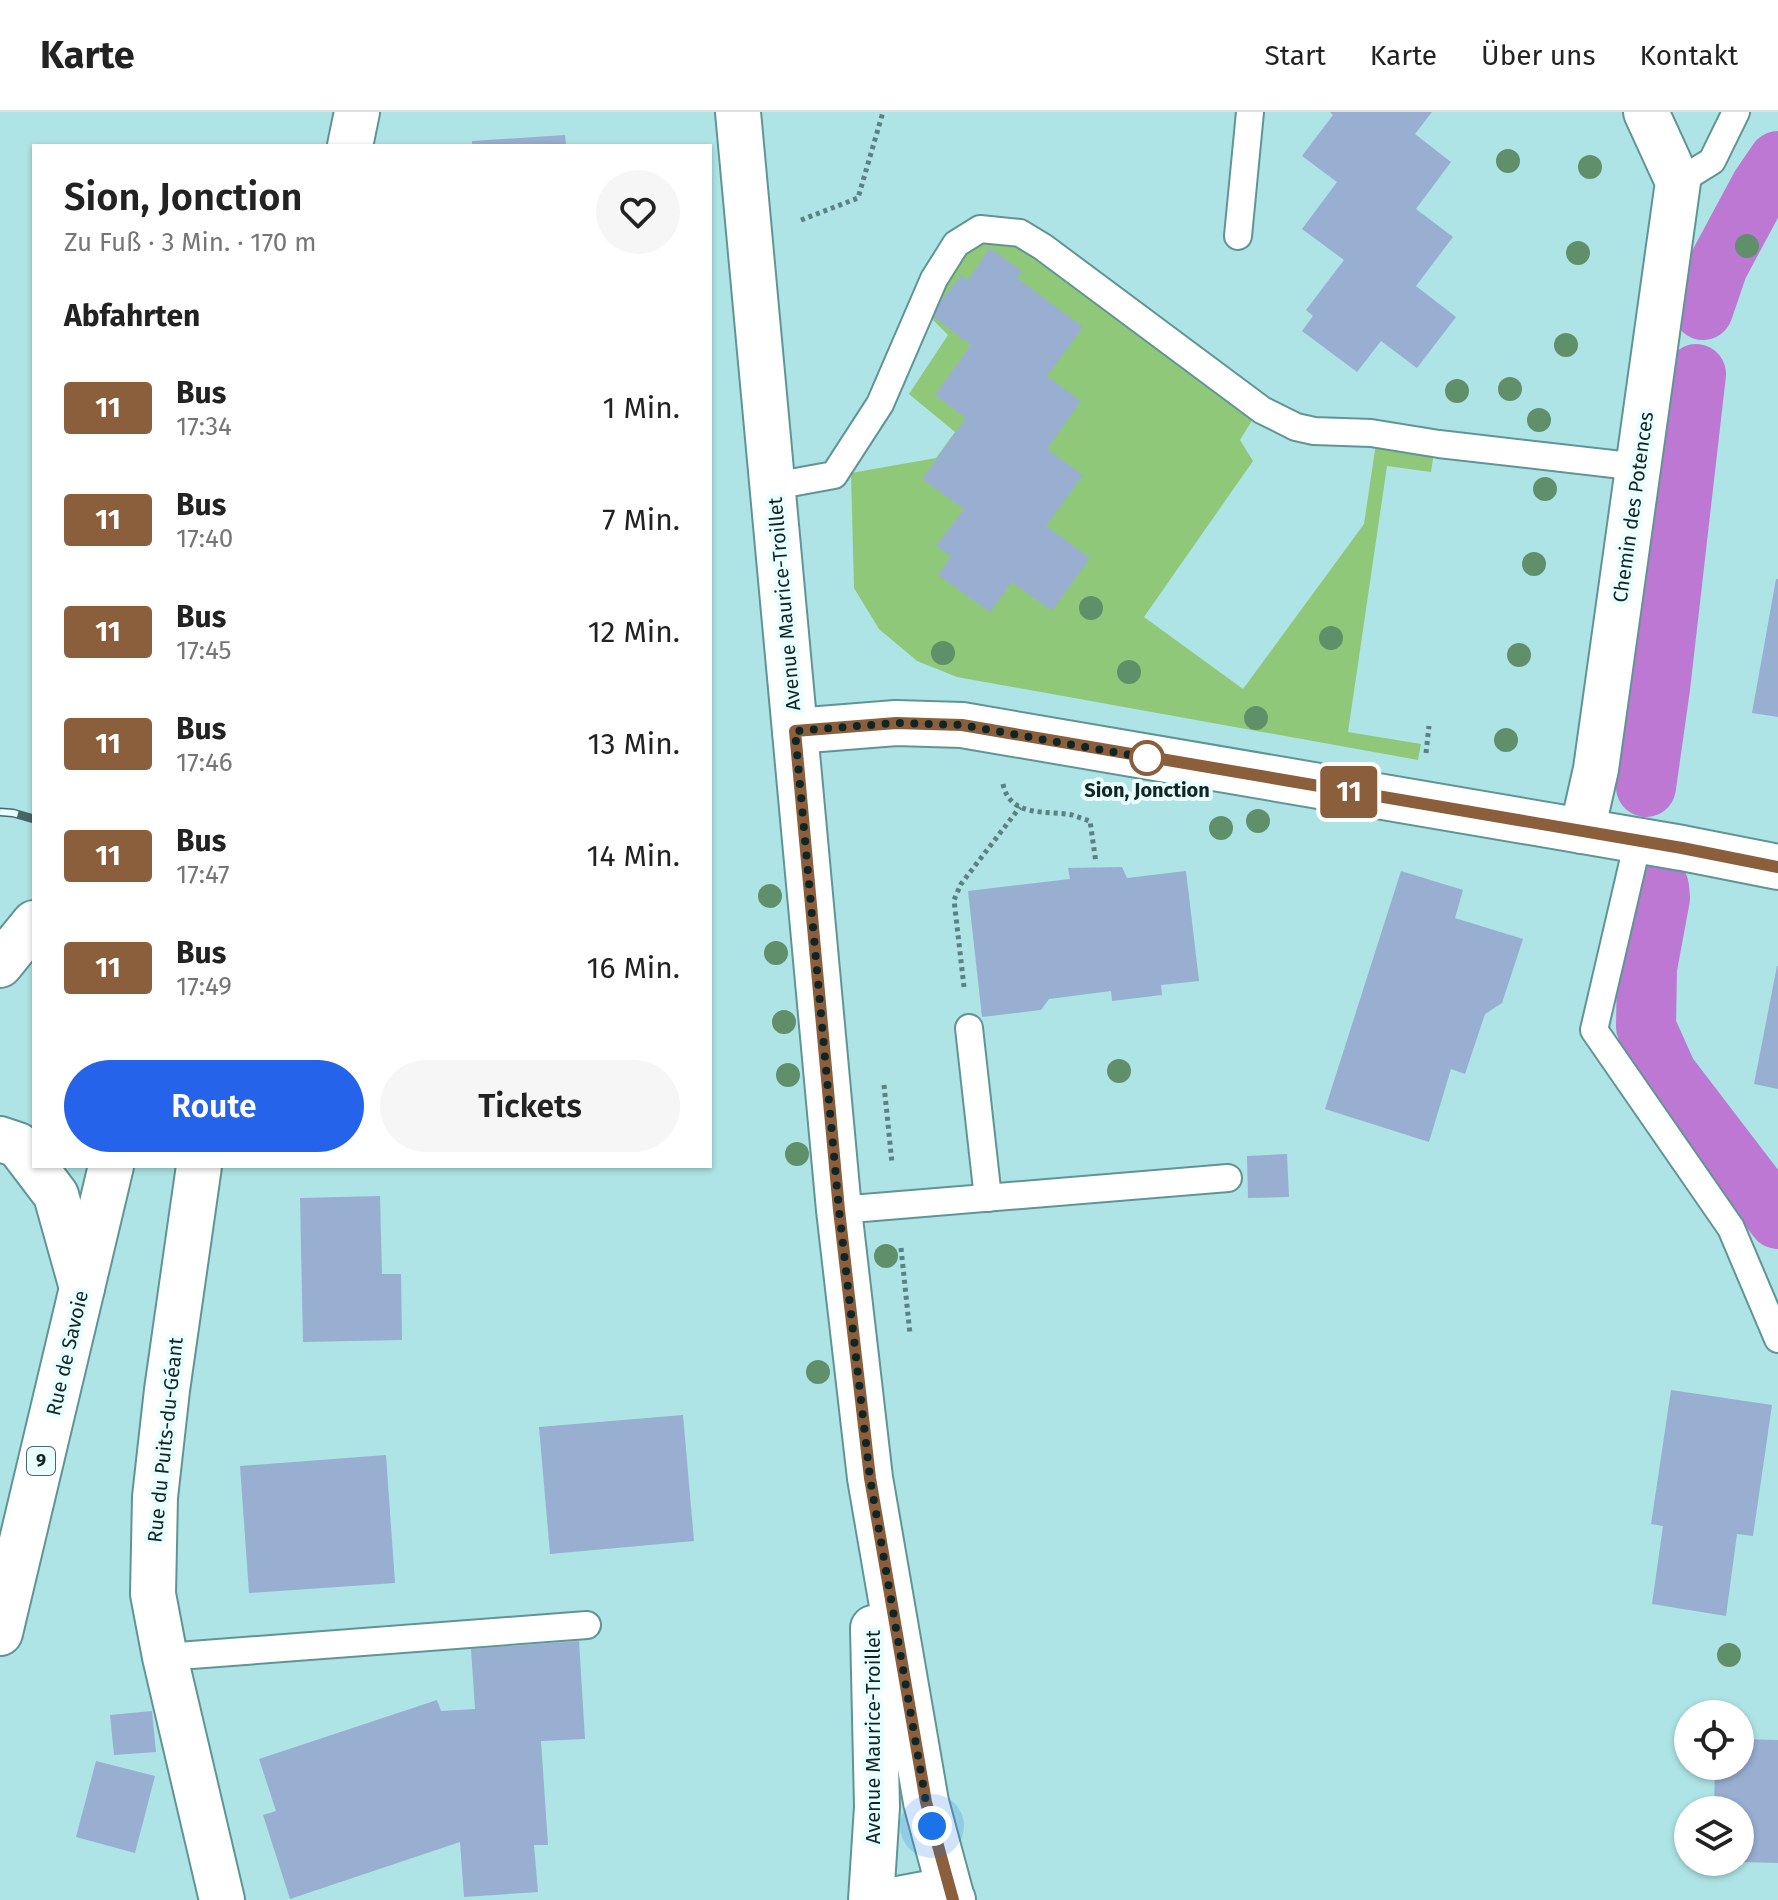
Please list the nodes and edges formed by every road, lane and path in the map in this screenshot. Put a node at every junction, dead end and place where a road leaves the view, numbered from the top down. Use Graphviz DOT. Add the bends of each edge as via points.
graph roads {
  1 [pos="357,112"];
  2 [pos="738,112"];
  3 [pos="883,112"];
  4 [pos="1250,112"];
  5 [pos="1646,112"];
  6 [pos="1736,112"];
  7 [pos="350,144"];
  8 [pos="1678,182"];
  9 [pos="800,220"];
  10 [pos="1238,236"];
  11 [pos="1639,467"];
  12 [pos="774,486"];
  13 [pos="795,731"];
  14 [pos="1003,781"];
  15 [pos="1020,807"];
  16 [pos="1582,831"];
  17 [pos="1638,841"];
  18 [pos="1096,863"];
  19 [pos="1778,867"];
  20 [pos="32,925"];
  21 [pos="0,965"];
  22 [pos="969,1028"];
  23 [pos="0,1139"];
  24 [pos="32,1163"];
  25 [pos="35,1168"];
  26 [pos="111,1168"];
  27 [pos="199,1168"];
  28 [pos="1228,1178"];
  29 [pos="988,1198"];
  30 [pos="839,1210"];
  31 [pos="82,1288"];
  32 [pos="1778,1339"];
  33 [pos="870,1478"];
  34 [pos="587,1625"];
  35 [pos="0,1633"];
  36 [pos="165,1657"];
  37 [pos="222,1900"];
  38 [pos="871,1900"];
  39 [pos="892,1900"];
  40 [pos="952,1900"];
  1 -- 7 [label="street"];
  2 -- 12 [label="street, Avenue Maurice-Troillet"];
  3 -- 9 [label="path" via="858,198"];
  4 -- 10 [label="lane"];
  5 -- 8 [label="street"];
  6 -- 8 [label="lane" via="1712,161"];
  8 -- 11 [label="street, Chemin des Potences"];
  11 -- 12 [label="lane" via="1296,427 1262,410 1043,247 1020,233 980,229 956,244 934,279 880,404 834,475"];
  11 -- 16 [label="street, Chemin des Potences" via="1596,769"];
  12 -- 13 [label="street, Avenue Maurice-Troillet"];
  13 -- 16 [label="street" via="896,723 962,725"];
  13 -- 30 [label="street, Avenue Maurice-Troillet"];
  14 -- 15 [label="path"];
  15 -- 18 [label="path" via="1090,821"];
  15 -- 22 [label="path" via="954,900"];
  16 -- 17 [label="street"];
  17 -- 19 [label="street"];
  17 -- 32 [label="lane" via="1594,1030 1731,1228"];
  20 -- 21 [label="street"];
  22 -- 29 [label="lane"];
  23 -- 24 [label="street" via="18,1145"];
  25 -- 31 [label="street" via="56,1195"];
  26 -- 31 [label="street, Rue de Savoie / 9"];
  27 -- 36 [label="street, Rue du Puits-du-Géant" via="155,1497 153,1594"];
  28 -- 29 [label="lane"];
  29 -- 30 [label="lane"];
  30 -- 33 [label="street, Avenue Maurice-Troillet"];
  31 -- 35 [label="street, Rue de Savoie / 9"];
  33 -- 38 [label="street, Avenue Maurice-Troillet" via="877,1807"];
  33 -- 40 [label="street, Avenue Maurice-Troillet" via="926,1802"];
  34 -- 36 [label="lane"];
  36 -- 37 [label="street, Rue du Puits-du-Géant"];
  39 -- 40 [label="street" via="924,1894"];
}
